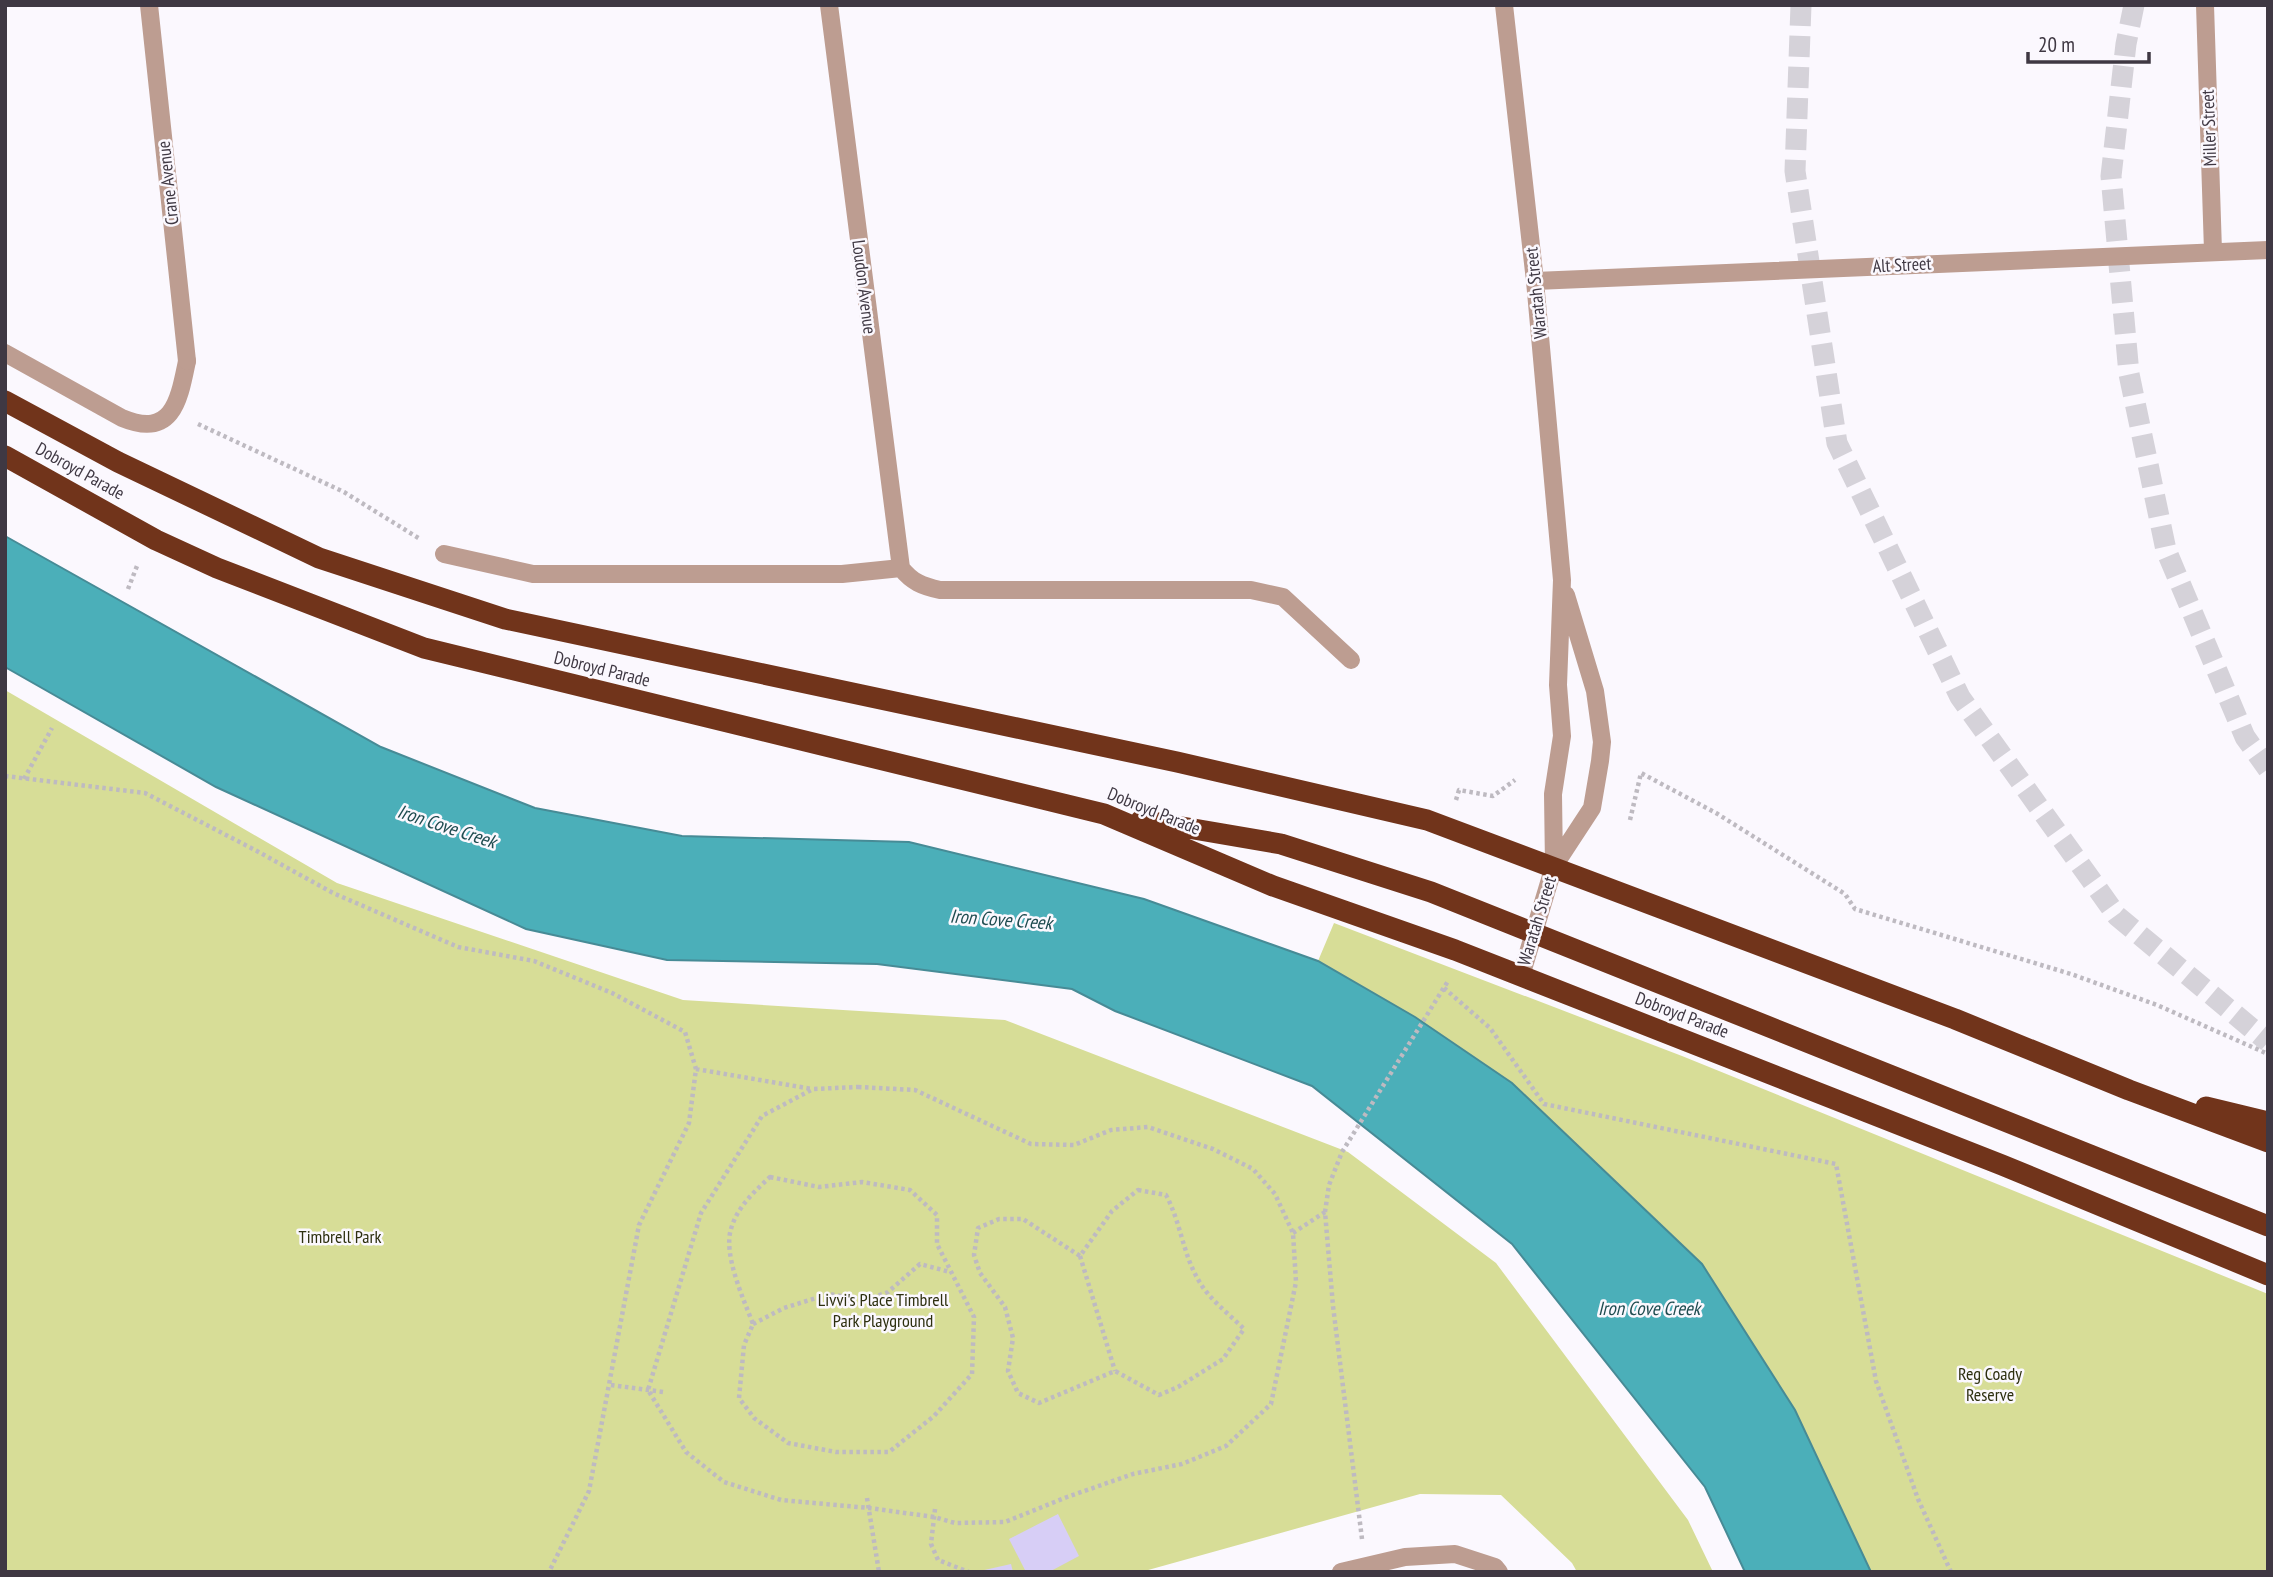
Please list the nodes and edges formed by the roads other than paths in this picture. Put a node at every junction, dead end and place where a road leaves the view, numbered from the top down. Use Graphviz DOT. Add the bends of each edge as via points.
graph roads {
  1 [pos="149,5"];
  2 [pos="829,5"];
  3 [pos="1504,5"];
  4 [pos="2205,5"];
  5 [pos="2268,250"];
  6 [pos="2213,251"];
  7 [pos="1535,281"];
  8 [pos="5,353"];
  9 [pos="5,401"];
  10 [pos="5,456"];
  11 [pos="444,554"];
  12 [pos="901,568"];
  13 [pos="1562,580"];
  14 [pos="1351,660"];
  15 [pos="1104,814"];
  16 [pos="1554,866"];
  17 [pos="1534,933"];
  18 [pos="1521,976"];
  19 [pos="2129,1090"];
  20 [pos="2268,1122"];
  21 [pos="2268,1142"];
  22 [pos="2268,1226"];
  23 [pos="2268,1275"];
  24 [pos="1362,1570"];
  25 [pos="1341,1572"];
  26 [pos="1499,1572"];
  1 -- 8 [label="street, Crane Avenue" via="187,360 180,397 172,412 157,422 138,425"];
  2 -- 12 [label="street, Loudon Avenue"];
  3 -- 7 [label="street, Waratah Street"];
  4 -- 6 [label="street, Miller Street"];
  5 -- 6 [label="street, Alt Street"];
  6 -- 7 [label="street, Alt Street"];
  7 -- 13 [label="street, Waratah Street"];
  9 -- 16 [label="highway, Dobroyd Parade" via="118,462 319,558 505,619 1427,820"];
  10 -- 15 [label="highway, Dobroyd Parade" via="156,540 424,648"];
  11 -- 12 [label="street" via="533,574 842,574"];
  12 -- 14 [label="street" via="918,584 940,590 1251,590 1283,597"];
  13 -- 16 [label="street, Waratah Street" via="1558,685 1562,736 1553,794"];
  13 -- 16 [label="street, Waratah Street" via="1595,691 1602,742 1592,808"];
  15 -- 17 [label="highway" via="1281,844 1431,892"];
  15 -- 18 [label="highway, Dobroyd Parade" via="1273,886"];
  16 -- 17 [label="street, Waratah Street"];
  16 -- 19 [label="highway, Dobroyd Parade"];
  17 -- 18 [label="street, Waratah Street"];
  17 -- 22 [label="highway"];
  18 -- 23 [label="highway, Dobroyd Parade" via="2003,1165"];
  19 -- 20 [label="highway"];
  19 -- 21 [label="highway, Dobroyd Parade"];
  24 -- 25 [label="street"];
  24 -- 26 [label="street" via="1405,1557 1455,1554"];
}
